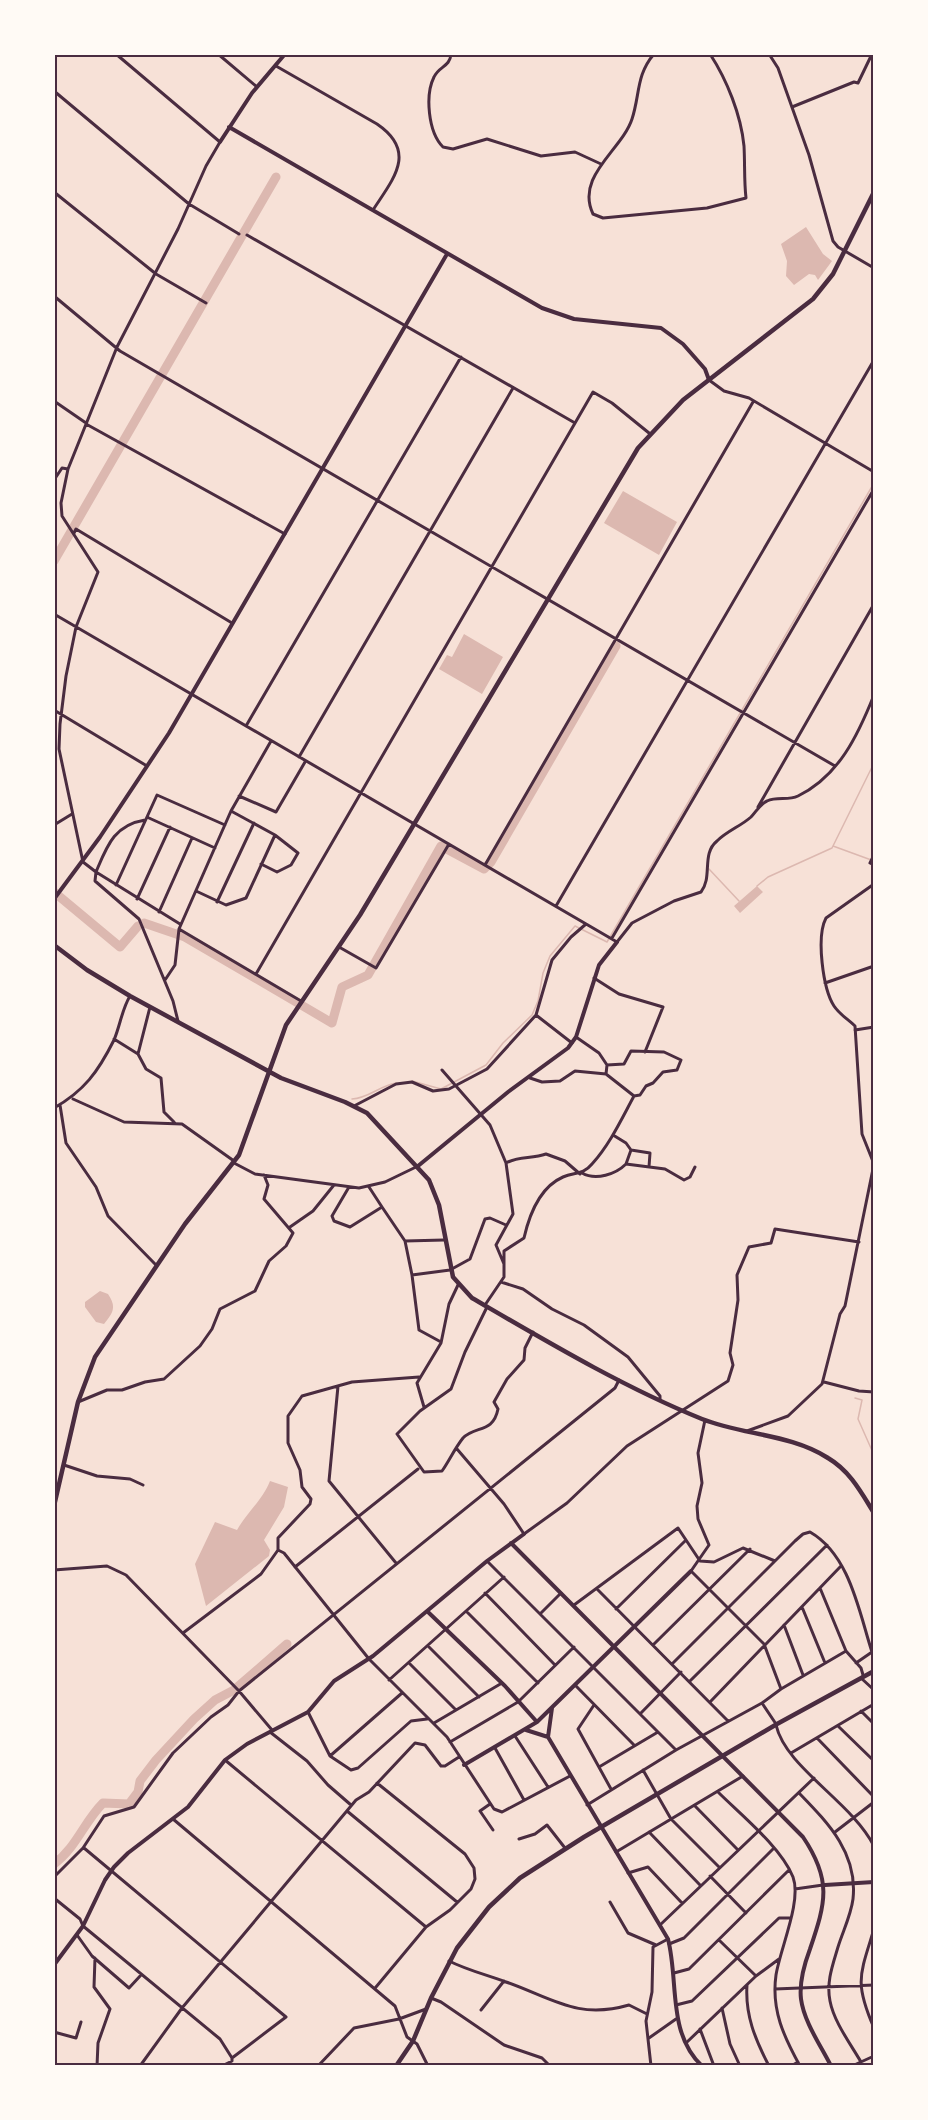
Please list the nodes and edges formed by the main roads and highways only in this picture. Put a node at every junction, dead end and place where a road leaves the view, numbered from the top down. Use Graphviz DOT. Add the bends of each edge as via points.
graph roads {
  1 [pos="874,192"];
  2 [pos="54,945"];
  3 [pos="268,1071"];
  4 [pos="54,1506"];
  5 [pos="874,1513"];
  6 [pos="874,1671"];
  7 [pos="396,2066"];
  1 -- 3 [label="main road" via="833,274 813,299 672,409 649,433 339,947 282,1034"];
  2 -- 3 [label="main road" via="130,996"];
  3 -- 4 [label="main road" via="234,1162 156,1265 88,1372"];
  3 -- 5 [label="main road" via="367,1113 418,1166 429,1180 439,1205 450,1270 458,1285 486,1306 680,1410 828,1457 855,1482"];
  6 -- 7 [label="main road" via="776,1724 530,1870 471,1928"];
}
